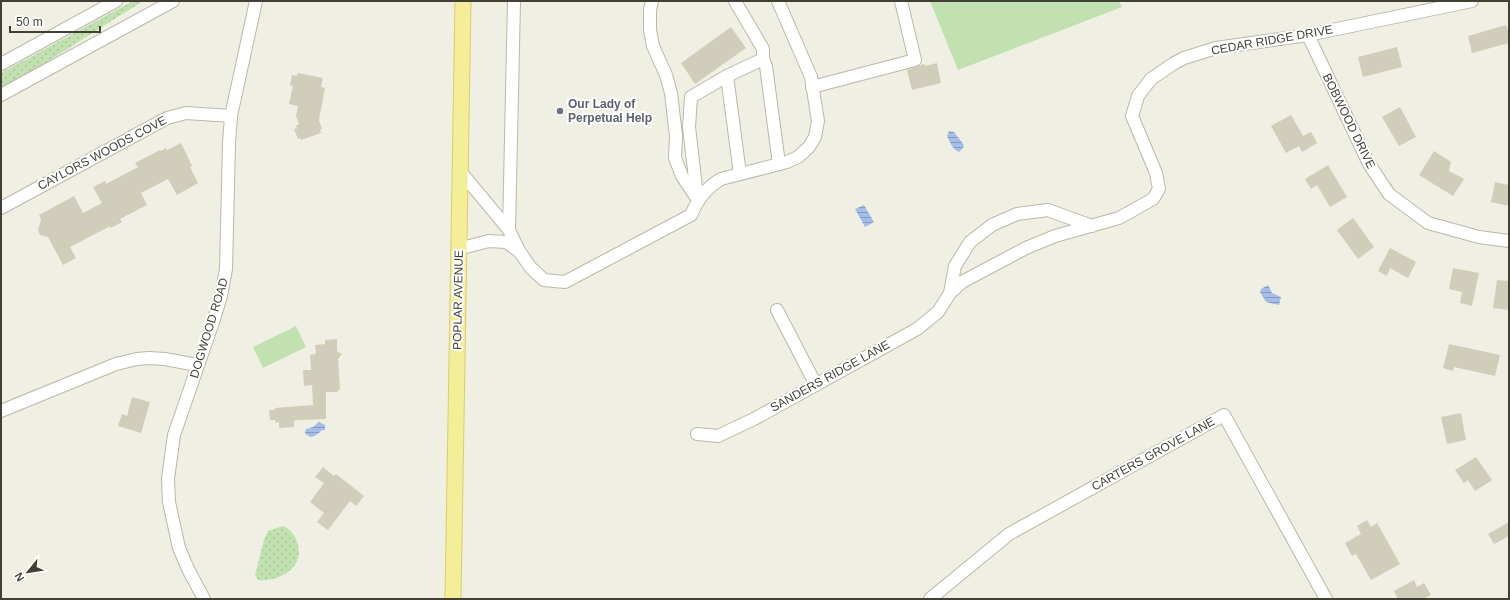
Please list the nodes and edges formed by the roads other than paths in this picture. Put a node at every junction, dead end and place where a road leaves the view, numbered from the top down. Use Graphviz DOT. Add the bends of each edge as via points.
graph roads {
  1 [pos="116,1"];
  2 [pos="173,1"];
  3 [pos="256,1"];
  4 [pos="463,1"];
  5 [pos="514,1"];
  6 [pos="652,1"];
  7 [pos="735,1"];
  8 [pos="778,1"];
  9 [pos="902,1"];
  10 [pos="1472,1"];
  11 [pos="1308,35"];
  12 [pos="763,59"];
  13 [pos="1,64"];
  14 [pos="727,76"];
  15 [pos="812,82"];
  16 [pos="1,95"];
  17 [pos="231,116"];
  18 [pos="779,164"];
  19 [pos="460,171"];
  20 [pos="740,174"];
  21 [pos="698,200"];
  22 [pos="1,208"];
  23 [pos="1119,218"];
  24 [pos="1092,226"];
  25 [pos="509,230"];
  26 [pos="1509,240"];
  27 [pos="458,249"];
  28 [pos="519,251"];
  29 [pos="950,293"];
  30 [pos="777,310"];
  31 [pos="197,365"];
  32 [pos="816,385"];
  33 [pos="1,411"];
  34 [pos="697,434"];
  35 [pos="204,599"];
  36 [pos="454,599"];
  37 [pos="930,599"];
  38 [pos="1326,599"];
  1 -- 13 [label="street"];
  2 -- 16 [label="street"];
  3 -- 17 [label="street, DOGWOOD ROAD"];
  4 -- 19 [label="main road, POPLAR AVENUE"];
  5 -- 25 [label="street"];
  6 -- 21 [label="street" via="650,30 653,46 671,93 676,136 675,158 682,176"];
  7 -- 12 [label="street" via="762,49"];
  8 -- 15 [label="street"];
  9 -- 15 [label="street" via="915,60"];
  10 -- 11 [label="street, CEDAR RIDGE DRIVE"];
  11 -- 23 [label="street, CEDAR RIDGE DRIVE" via="1216,48 1184,58 1151,79 1138,96 1132,116 1156,173 1159,189 1153,199"];
  11 -- 26 [label="street, BOBWOOD DRIVE" via="1368,164 1390,194 1428,223 1479,237"];
  12 -- 14 [label="street"];
  12 -- 18 [label="street"];
  14 -- 20 [label="street"];
  14 -- 21 [label="street" via="691,97 689,127"];
  15 -- 18 [label="street" via="818,121 815,137 798,157"];
  17 -- 22 [label="street, CAYLORS WOODS COVE" via="186,113 167,118"];
  17 -- 31 [label="street, DOGWOOD ROAD" via="226,269 221,296"];
  18 -- 20 [label="street"];
  19 -- 25 [label="street"];
  19 -- 27 [label="main road, POPLAR AVENUE"];
  20 -- 21 [label="street" via="713,183"];
  21 -- 28 [label="street" via="691,215 565,282 544,280 531,268"];
  23 -- 24 [label="street, SANDERS RIDGE LANE"];
  24 -- 29 [label="street, SANDERS RIDGE LANE" via="1055,236 1026,248 962,282"];
  24 -- 29 [label="street, SANDERS RIDGE LANE" via="1048,210 1017,214 992,225 970,242 955,266"];
  25 -- 28 [label="street"];
  27 -- 28 [label="street" via="489,241 506,242"];
  27 -- 36 [label="main road, POPLAR AVENUE"];
  29 -- 32 [label="street, SANDERS RIDGE LANE" via="938,312 917,329"];
  30 -- 32 [label="street"];
  31 -- 33 [label="street" via="165,359 137,359 116,364"];
  31 -- 35 [label="street, DOGWOOD ROAD" via="174,435 168,486 179,548"];
  32 -- 34 [label="street, SANDERS RIDGE LANE" via="718,436"];
  37 -- 38 [label="street, CARTERS GROVE LANE" via="1009,534 1224,415"];
}
